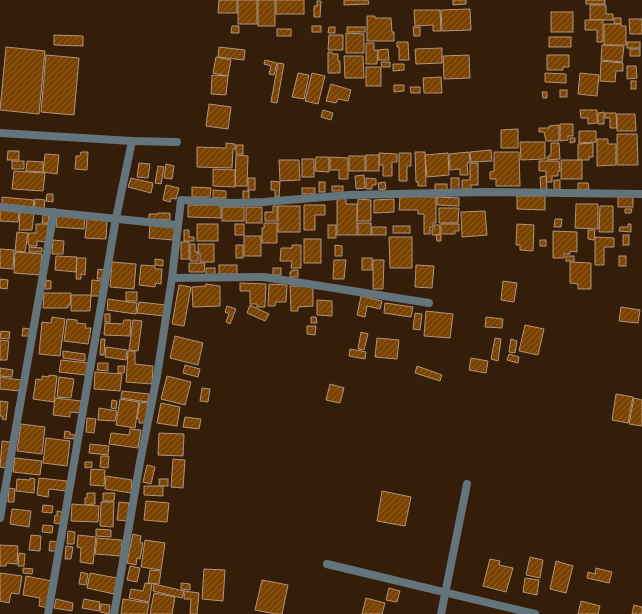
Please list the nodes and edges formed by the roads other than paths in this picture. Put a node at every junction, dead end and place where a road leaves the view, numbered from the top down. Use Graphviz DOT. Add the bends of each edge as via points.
graph roads {
  1 [pos="0,133"];
  2 [pos="132,141"];
  3 [pos="177,142"];
  4 [pos="642,194"];
  5 [pos="0,207"];
  6 [pos="54,212"];
  7 [pos="116,218"];
  8 [pos="178,224"];
  9 [pos="172,278"];
  10 [pos="429,303"];
  11 [pos="467,484"];
  12 [pos="0,518"];
  13 [pos="327,564"];
  14 [pos="446,593"];
  15 [pos="48,614"];
  16 [pos="114,614"];
  17 [pos="441,614"];
  18 [pos="535,614"];
  1 -- 2 [label="street"];
  2 -- 3 [label="street"];
  2 -- 7 [label="street"];
  4 -- 8 [label="street" via="486,192 356,194 232,203 181,200"];
  5 -- 6 [label="street"];
  6 -- 7 [label="street"];
  6 -- 12 [label="street"];
  7 -- 8 [label="street"];
  7 -- 15 [label="street"];
  8 -- 9 [label="street"];
  9 -- 10 [label="street" via="264,277"];
  9 -- 16 [label="street"];
  11 -- 14 [label="street"];
  13 -- 14 [label="street"];
  14 -- 17 [label="street"];
  14 -- 18 [label="street"];
}
